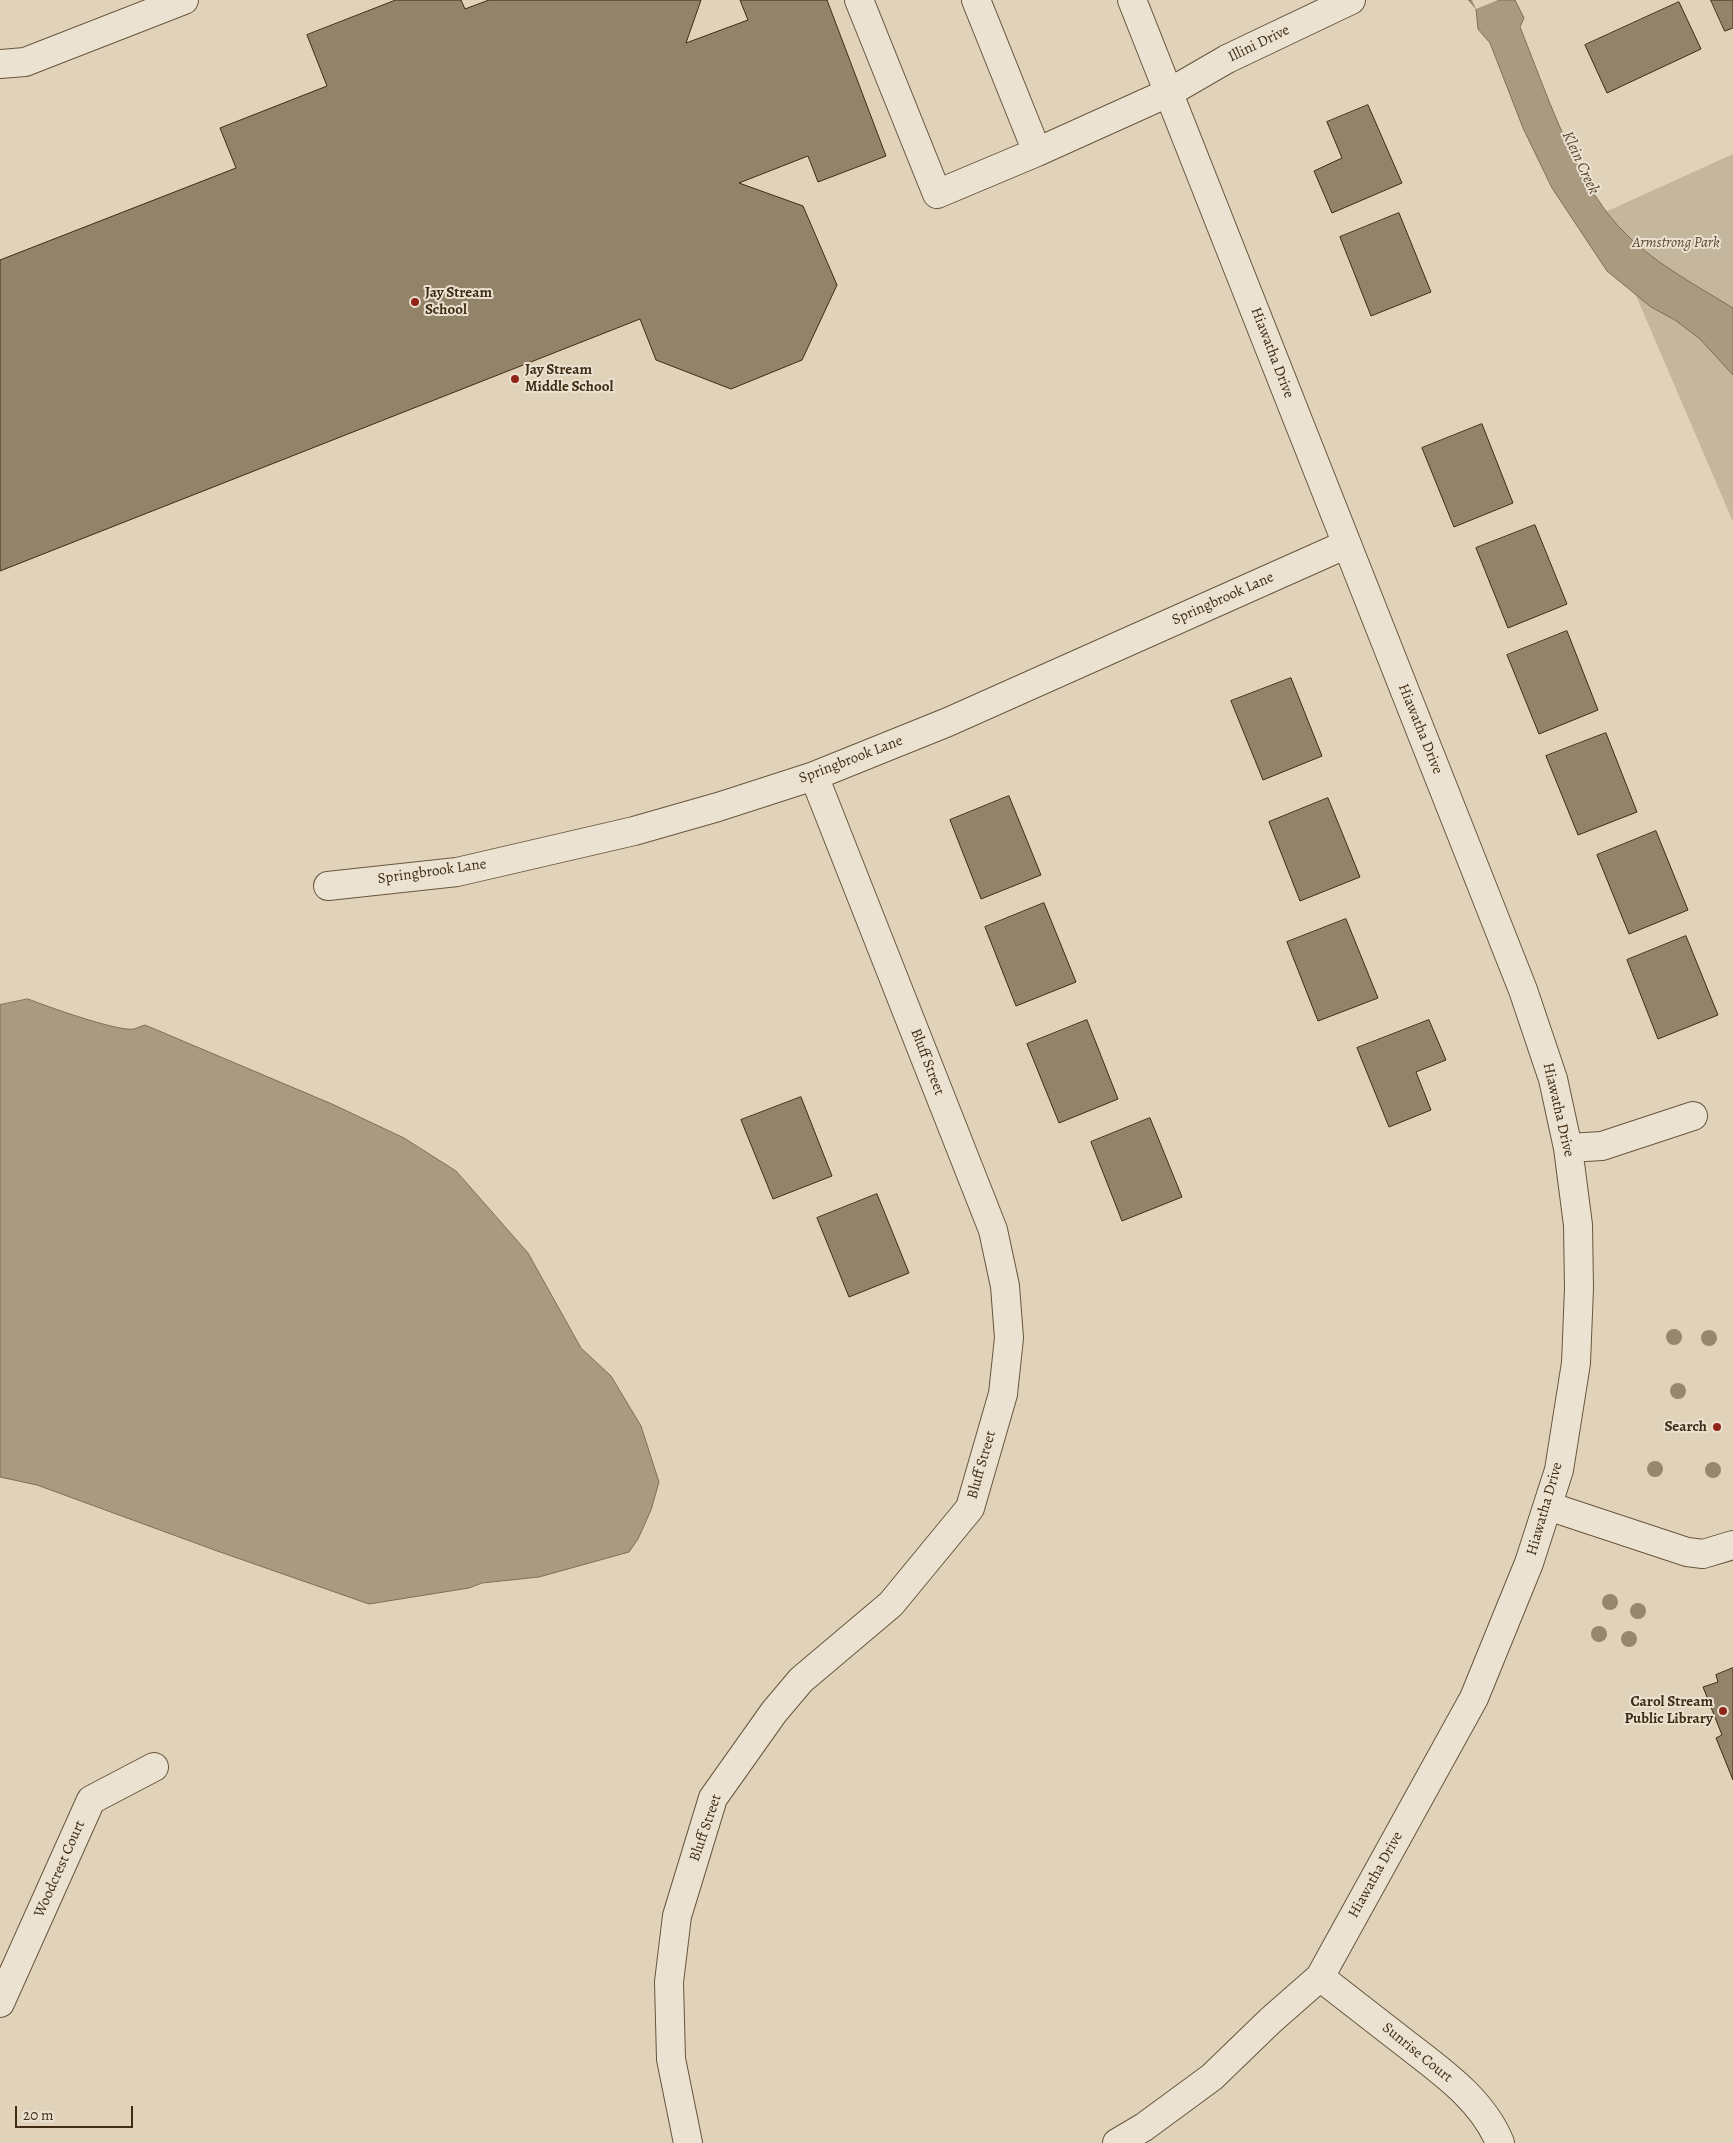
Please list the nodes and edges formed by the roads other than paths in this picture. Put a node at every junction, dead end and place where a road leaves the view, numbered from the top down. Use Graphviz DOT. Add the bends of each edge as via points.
graph roads {
  1 [pos="184,0"];
  2 [pos="859,0"];
  3 [pos="976,0"];
  4 [pos="1132,0"];
  5 [pos="1351,0"];
  6 [pos="0,64"];
  7 [pos="1170,92"];
  8 [pos="1037,152"];
  9 [pos="1346,544"];
  10 [pos="814,776"];
  11 [pos="328,886"];
  12 [pos="1693,1116"];
  13 [pos="1568,1148"];
  14 [pos="1548,1506"];
  15 [pos="1733,1545"];
  16 [pos="154,1767"];
  17 [pos="1320,1977"];
  18 [pos="0,2003"];
  19 [pos="688,2143"];
  20 [pos="1117,2143"];
  21 [pos="1500,2143"];
  1 -- 6 [label="street" via="25,62"];
  2 -- 8 [label="street, Illini Drive" via="937,194"];
  3 -- 8 [label="street"];
  4 -- 7 [label="street, Hiawatha Drive"];
  5 -- 7 [label="street, Illini Drive" via="1227,59"];
  7 -- 8 [label="street, Illini Drive"];
  7 -- 9 [label="street, Hiawatha Drive"];
  9 -- 10 [label="street, Springbrook Lane" via="948,722"];
  9 -- 13 [label="street, Hiawatha Drive" via="1523,990 1553,1079"];
  10 -- 11 [label="street, Springbrook Lane" via="634,831 457,872"];
  10 -- 19 [label="street, Bluff Street" via="993,1230 1005,1286 1008,1338 1003,1394 970,1508 890,1604 802,1680 774,1712 713,1798 677,1916 669,1982 671,2059"];
  12 -- 13 [label="street" via="1602,1146"];
  13 -- 14 [label="street, Hiawatha Drive" via="1578,1225 1576,1363 1557,1480"];
  14 -- 15 [label="street" via="1687,1552 1703,1554"];
  14 -- 17 [label="street, Hiawatha Drive" via="1529,1563 1474,1698"];
  16 -- 18 [label="street, Woodcrest Court" via="91,1800"];
  17 -- 20 [label="street, Hiawatha Drive" via="1212,2077"];
  17 -- 21 [label="street, Sunrise Court" via="1468,2095 1495,2130"];
}
